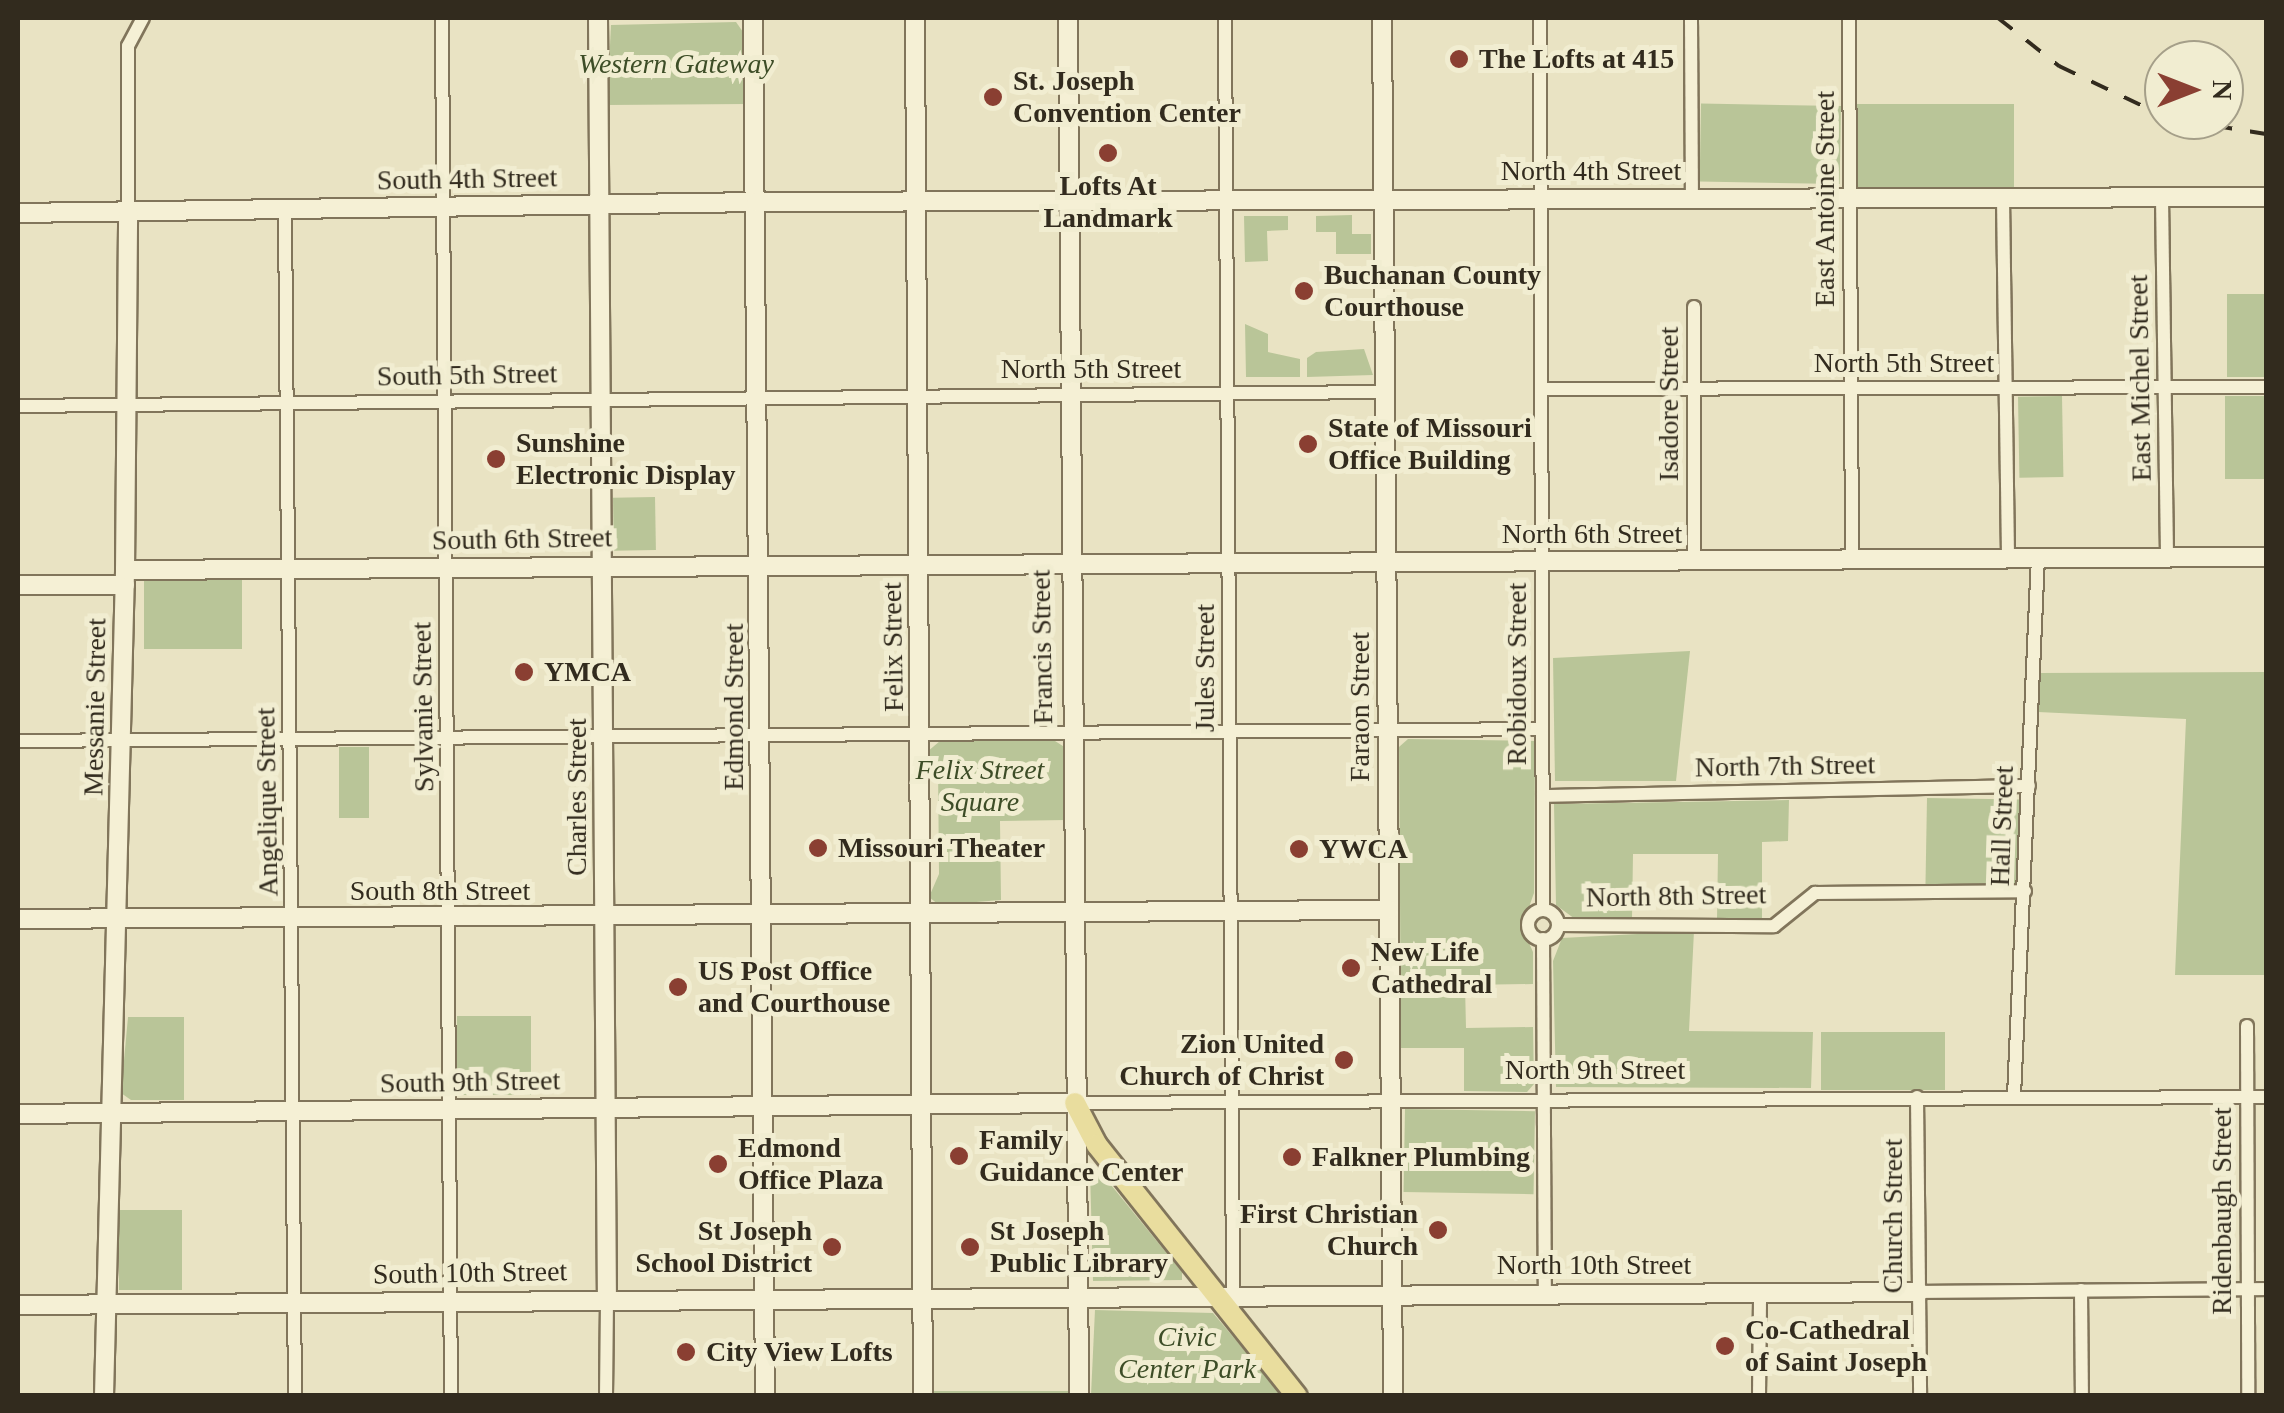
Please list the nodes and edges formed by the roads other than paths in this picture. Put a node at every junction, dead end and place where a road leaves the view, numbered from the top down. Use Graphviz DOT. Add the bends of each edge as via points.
graph roads {
  1 [pos="442,18"];
  2 [pos="598,18"];
  3 [pos="753,18"];
  4 [pos="915,18"];
  5 [pos="1068,18"];
  6 [pos="1225,18"];
  7 [pos="1382,18"];
  8 [pos="1540,18"];
  9 [pos="1692,18"];
  10 [pos="1849,18"];
  11 [pos="140,19"];
  12 [pos="2266,197"];
  13 [pos="1226,198"];
  14 [pos="1384,198"];
  15 [pos="1540,198"];
  16 [pos="1692,198"];
  17 [pos="1850,198"];
  18 [pos="2003,198"];
  19 [pos="2162,198"];
  20 [pos="1068,200"];
  21 [pos="916,201"];
  22 [pos="756,202"];
  23 [pos="596,204"];
  24 [pos="443,207"];
  25 [pos="285,209"];
  26 [pos="128,212"];
  27 [pos="18,213"];
  28 [pos="1694,307"];
  29 [pos="1852,388"];
  30 [pos="2008,388"];
  31 [pos="2266,388"];
  32 [pos="1541,389"];
  33 [pos="1694,389"];
  34 [pos="2164,389"];
  35 [pos="1386,392"];
  36 [pos="1229,393"];
  37 [pos="917,394"];
  38 [pos="1070,395"];
  39 [pos="758,396"];
  40 [pos="600,398"];
  41 [pos="443,400"];
  42 [pos="287,404"];
  43 [pos="18,406"];
  44 [pos="128,406"];
  45 [pos="2266,557"];
  46 [pos="2038,558"];
  47 [pos="2168,558"];
  48 [pos="2008,559"];
  49 [pos="1852,560"];
  50 [pos="1542,561"];
  51 [pos="1694,561"];
  52 [pos="760,562"];
  53 [pos="1230,563"];
  54 [pos="1387,563"];
  55 [pos="602,564"];
  56 [pos="918,564"];
  57 [pos="1068,564"];
  58 [pos="446,568"];
  59 [pos="289,570"];
  60 [pos="125,577"];
  61 [pos="18,585"];
  62 [pos="1071,729"];
  63 [pos="1388,729"];
  64 [pos="1542,729"];
  65 [pos="1231,730"];
  66 [pos="922,731"];
  67 [pos="761,733"];
  68 [pos="604,736"];
  69 [pos="448,738"];
  70 [pos="291,740"];
  71 [pos="122,741"];
  72 [pos="18,742"];
  73 [pos="2029,786"];
  74 [pos="1542,796"];
  75 [pos="2024,891"];
  76 [pos="1230,909"];
  77 [pos="1072,910"];
  78 [pos="1390,910"];
  79 [pos="1543,910"];
  80 [pos="922,912"];
  81 [pos="762,915"];
  82 [pos="606,917"];
  83 [pos="18,919"];
  84 [pos="116,919"];
  85 [pos="293,919"];
  86 [pos="450,919"];
  87 [pos="1558,925"];
  88 [pos="1543,940"];
  89 [pos="2247,1026"];
  90 [pos="2014,1096"];
  91 [pos="2247,1096"];
  92 [pos="1918,1097"];
  93 [pos="2266,1097"];
  94 [pos="1544,1098"];
  95 [pos="1391,1099"];
  96 [pos="1232,1101"];
  97 [pos="923,1103"];
  98 [pos="1074,1103"];
  99 [pos="764,1104"];
  100 [pos="607,1107"];
  101 [pos="450,1110"];
  102 [pos="294,1112"];
  103 [pos="18,1114"];
  104 [pos="110,1114"];
  105 [pos="2266,1289"];
  106 [pos="2080,1290"];
  107 [pos="2246,1290"];
  108 [pos="1545,1292"];
  109 [pos="1760,1292"];
  110 [pos="1919,1292"];
  111 [pos="1392,1294"];
  112 [pos="1224,1295"];
  113 [pos="923,1296"];
  114 [pos="1079,1296"];
  115 [pos="766,1298"];
  116 [pos="606,1299"];
  117 [pos="450,1300"];
  118 [pos="295,1302"];
  119 [pos="106,1304"];
  120 [pos="18,1305"];
  121 [pos="104,1396"];
  122 [pos="295,1396"];
  123 [pos="451,1396"];
  124 [pos="606,1396"];
  125 [pos="765,1396"];
  126 [pos="923,1396"];
  127 [pos="1079,1396"];
  128 [pos="1297,1396"];
  129 [pos="1393,1396"];
  130 [pos="1758,1396"];
  131 [pos="1920,1396"];
  132 [pos="2082,1396"];
  133 [pos="2248,1396"];
  1 -- 24 [label="street, Sylvanie Street"];
  2 -- 23 [label="main road, Charles Street"];
  3 -- 22 [label="main road, Edmond Street"];
  4 -- 21 [label="main road, Felix Street"];
  5 -- 20 [label="main road, Francis Street"];
  6 -- 13 [label="street, Jules Street"];
  7 -- 14 [label="main road, Faraon Street"];
  8 -- 15 [label="street, Robidoux Street"];
  9 -- 16 [label="street"];
  10 -- 17 [label="street, East Antoine Street"];
  11 -- 26 [label="street, Messanie Street" via="128,46"];
  12 -- 19 [label="main road, North 4th Street"];
  13 -- 14 [label="main road, North 4th Street"];
  13 -- 20 [label="main road, North 4th Street"];
  13 -- 36 [label="street, Jules Street"];
  14 -- 15 [label="main road, North 4th Street"];
  14 -- 35 [label="main road, Faraon Street"];
  15 -- 16 [label="main road, North 4th Street"];
  15 -- 32 [label="street, Robidoux Street"];
  16 -- 17 [label="main road, North 4th Street"];
  17 -- 18 [label="main road, North 4th Street"];
  17 -- 29 [label="street, East Antoine Street"];
  18 -- 19 [label="main road, North 4th Street"];
  18 -- 30 [label="street"];
  19 -- 34 [label="street, East Michel Street"];
  20 -- 21 [label="main road, North 4th Street"];
  20 -- 38 [label="main road, Francis Street"];
  21 -- 22 [label="main road, South 4th Street"];
  21 -- 37 [label="main road, Felix Street"];
  22 -- 23 [label="main road, South 4th Street"];
  22 -- 39 [label="main road, Edmond Street"];
  23 -- 24 [label="main road, South 4th Street"];
  23 -- 40 [label="main road, Charles Street"];
  24 -- 25 [label="main road, South 4th Street"];
  24 -- 41 [label="street, Sylvanie Street"];
  25 -- 26 [label="main road, South 4th Street"];
  25 -- 42 [label="street, Angelique Street"];
  26 -- 27 [label="main road, South 4th Street"];
  26 -- 44 [label="main road, Messanie Street"];
  28 -- 33 [label="street, Isadore Street"];
  29 -- 30 [label="street, North 5th Street"];
  29 -- 33 [label="street, North 5th Street"];
  29 -- 49 [label="street, East Antoine Street"];
  30 -- 34 [label="street, North 5th Street"];
  30 -- 48 [label="street"];
  31 -- 34 [label="street, North 5th Street"];
  32 -- 33 [label="street, North 5th Street"];
  32 -- 50 [label="street, Robidoux Street"];
  33 -- 51 [label="street, Isadore Street"];
  34 -- 47 [label="street, East Michel Street"];
  35 -- 36 [label="street, North 5th Street"];
  35 -- 54 [label="main road, Faraon Street"];
  36 -- 38 [label="street, North 5th Street"];
  36 -- 53 [label="street, Jules Street"];
  37 -- 38 [label="street, North 5th Street"];
  37 -- 39 [label="street, South 5th Street"];
  37 -- 56 [label="main road, Felix Street"];
  38 -- 57 [label="main road, Francis Street"];
  39 -- 40 [label="street, South 5th Street"];
  39 -- 52 [label="main road, Edmond Street"];
  40 -- 41 [label="street, South 5th Street"];
  40 -- 55 [label="main road, Charles Street"];
  41 -- 42 [label="street, South 5th Street"];
  41 -- 58 [label="street, Sylvanie Street"];
  42 -- 44 [label="street, South 5th Street"];
  42 -- 59 [label="street, Angelique Street"];
  43 -- 44 [label="street, South 5th Street"];
  44 -- 60 [label="main road, Messanie Street"];
  45 -- 47 [label="main road, North 6th Street"];
  46 -- 47 [label="main road, North 6th Street"];
  46 -- 48 [label="main road, North 6th Street"];
  46 -- 73 [label="street, Hall Street"];
  48 -- 49 [label="main road, North 6th Street"];
  49 -- 51 [label="main road, North 6th Street"];
  50 -- 51 [label="main road, North 6th Street"];
  50 -- 54 [label="main road, North 6th Street"];
  50 -- 64 [label="street, Robidoux Street"];
  52 -- 55 [label="main road, South 6th Street"];
  52 -- 56 [label="main road, South 6th Street"];
  52 -- 67 [label="main road, Edmond Street"];
  53 -- 54 [label="main road, North 6th Street"];
  53 -- 57 [label="main road, North 6th Street"];
  53 -- 65 [label="street, Jules Street"];
  54 -- 63 [label="main road, Faraon Street"];
  55 -- 58 [label="main road, South 6th Street"];
  55 -- 68 [label="main road, Charles Street"];
  56 -- 57 [label="main road, North 6th Street"];
  56 -- 66 [label="main road, Felix Street"];
  57 -- 62 [label="main road, Francis Street"];
  58 -- 59 [label="main road, South 6th Street"];
  58 -- 69 [label="street, Sylvanie Street"];
  59 -- 60 [label="main road, South 6th Street"];
  59 -- 70 [label="street, Angelique Street"];
  60 -- 61 [label="main road, South 6th Street"];
  60 -- 71 [label="main road, Messanie Street"];
  62 -- 65 [label="street"];
  62 -- 66 [label="street"];
  62 -- 77 [label="main road, Francis Street"];
  63 -- 64 [label="street"];
  63 -- 65 [label="street"];
  63 -- 78 [label="main road, Faraon Street"];
  64 -- 74 [label="street, Robidoux Street"];
  65 -- 76 [label="street, Jules Street"];
  66 -- 67 [label="street"];
  66 -- 80 [label="main road, Felix Street"];
  67 -- 68 [label="street"];
  67 -- 81 [label="main road, Edmond Street"];
  68 -- 69 [label="street"];
  68 -- 82 [label="main road, Charles Street"];
  69 -- 70 [label="street"];
  69 -- 86 [label="street, Sylvanie Street"];
  70 -- 71 [label="street"];
  70 -- 85 [label="street, Angelique Street"];
  71 -- 72 [label="street"];
  71 -- 84 [label="main road, Messanie Street"];
  73 -- 74 [label="street, North 7th Street"];
  73 -- 75 [label="street, Hall Street"];
  74 -- 79 [label="street, Robidoux Street"];
  75 -- 87 [label="street, North 8th Street" via="1815,893 1774,926"];
  75 -- 90 [label="street, Hall Street"];
  76 -- 77 [label="main road"];
  76 -- 78 [label="main road"];
  76 -- 96 [label="street, Jules Street"];
  77 -- 80 [label="main road"];
  77 -- 98 [label="main road, Francis Street"];
  78 -- 95 [label="main road, Faraon Street"];
  79 -- 87 [label="street"];
  79 -- 88 [label="street, Robidoux Street" via="1532,914 1528,927"];
  80 -- 81 [label="main road, South 8th Street"];
  80 -- 97 [label="main road, Felix Street"];
  81 -- 82 [label="main road, South 8th Street"];
  81 -- 99 [label="main road, Edmond Street"];
  82 -- 86 [label="main road, South 8th Street"];
  82 -- 100 [label="main road, Charles Street"];
  83 -- 84 [label="main road, South 8th Street"];
  84 -- 85 [label="main road, South 8th Street"];
  84 -- 104 [label="main road, Messanie Street"];
  85 -- 86 [label="main road, South 8th Street"];
  85 -- 102 [label="street, Angelique Street"];
  86 -- 101 [label="street, Sylvanie Street"];
  87 -- 88 [label="street"];
  88 -- 94 [label="street"];
  89 -- 91 [label="street, Ridenbaugh Street"];
  90 -- 91 [label="street, North 9th Street"];
  90 -- 92 [label="street, North 9th Street"];
  91 -- 93 [label="street, North 9th Street"];
  91 -- 107 [label="street, Ridenbaugh Street"];
  92 -- 94 [label="street, North 9th Street"];
  92 -- 110 [label="street, Church Street"];
  94 -- 95 [label="street, North 9th Street"];
  94 -- 108 [label="street"];
  95 -- 96 [label="street, North 9th Street"];
  95 -- 111 [label="main road, Faraon Street"];
  96 -- 98 [label="street, North 9th Street"];
  96 -- 112 [label="street, Jules Street"];
  97 -- 98 [label="main road, North 9th Street"];
  97 -- 99 [label="main road, South 9th Street"];
  97 -- 113 [label="main road, Felix Street"];
  98 -- 112 [label="main road" via="1097,1145"];
  98 -- 114 [label="main road, Francis Street"];
  99 -- 100 [label="main road, South 9th Street"];
  99 -- 115 [label="main road, Edmond Street"];
  100 -- 101 [label="main road, South 9th Street"];
  100 -- 116 [label="main road, Charles Street"];
  101 -- 102 [label="main road, South 9th Street"];
  101 -- 117 [label="street, Sylvanie Street"];
  102 -- 104 [label="main road, South 9th Street"];
  102 -- 118 [label="street, Angelique Street"];
  103 -- 104 [label="main road, South 9th Street"];
  104 -- 119 [label="main road, Messanie Street"];
  105 -- 107 [label="street, North 10th Street"];
  106 -- 107 [label="street, North 10th Street"];
  106 -- 110 [label="street, North 10th Street"];
  106 -- 132 [label="street"];
  107 -- 133 [label="street, Ridenbaugh Street"];
  108 -- 109 [label="main road, North 10th Street"];
  108 -- 111 [label="main road, North 10th Street"];
  109 -- 110 [label="main road, North 10th Street"];
  109 -- 130 [label="street"];
  110 -- 131 [label="street, Church Street"];
  111 -- 112 [label="main road, North 10th Street"];
  111 -- 129 [label="main road, Faraon Street"];
  112 -- 114 [label="main road, North 10th Street"];
  112 -- 128 [label="main road" via="1234,1319"];
  113 -- 114 [label="main road, North 10th Street"];
  113 -- 115 [label="main road, South 10th Street"];
  113 -- 126 [label="main road, Felix Street"];
  114 -- 127 [label="main road, Francis Street"];
  115 -- 116 [label="main road, South 10th Street"];
  115 -- 125 [label="main road, Edmond Street"];
  116 -- 117 [label="main road, South 10th Street"];
  116 -- 124 [label="street, Charles Street"];
  117 -- 118 [label="main road, South 10th Street"];
  117 -- 123 [label="street, Sylvanie Street"];
  118 -- 119 [label="main road, South 10th Street"];
  118 -- 122 [label="street, Angelique Street"];
  119 -- 120 [label="main road, South 10th Street"];
  119 -- 121 [label="main road, Messanie Street"];
}
